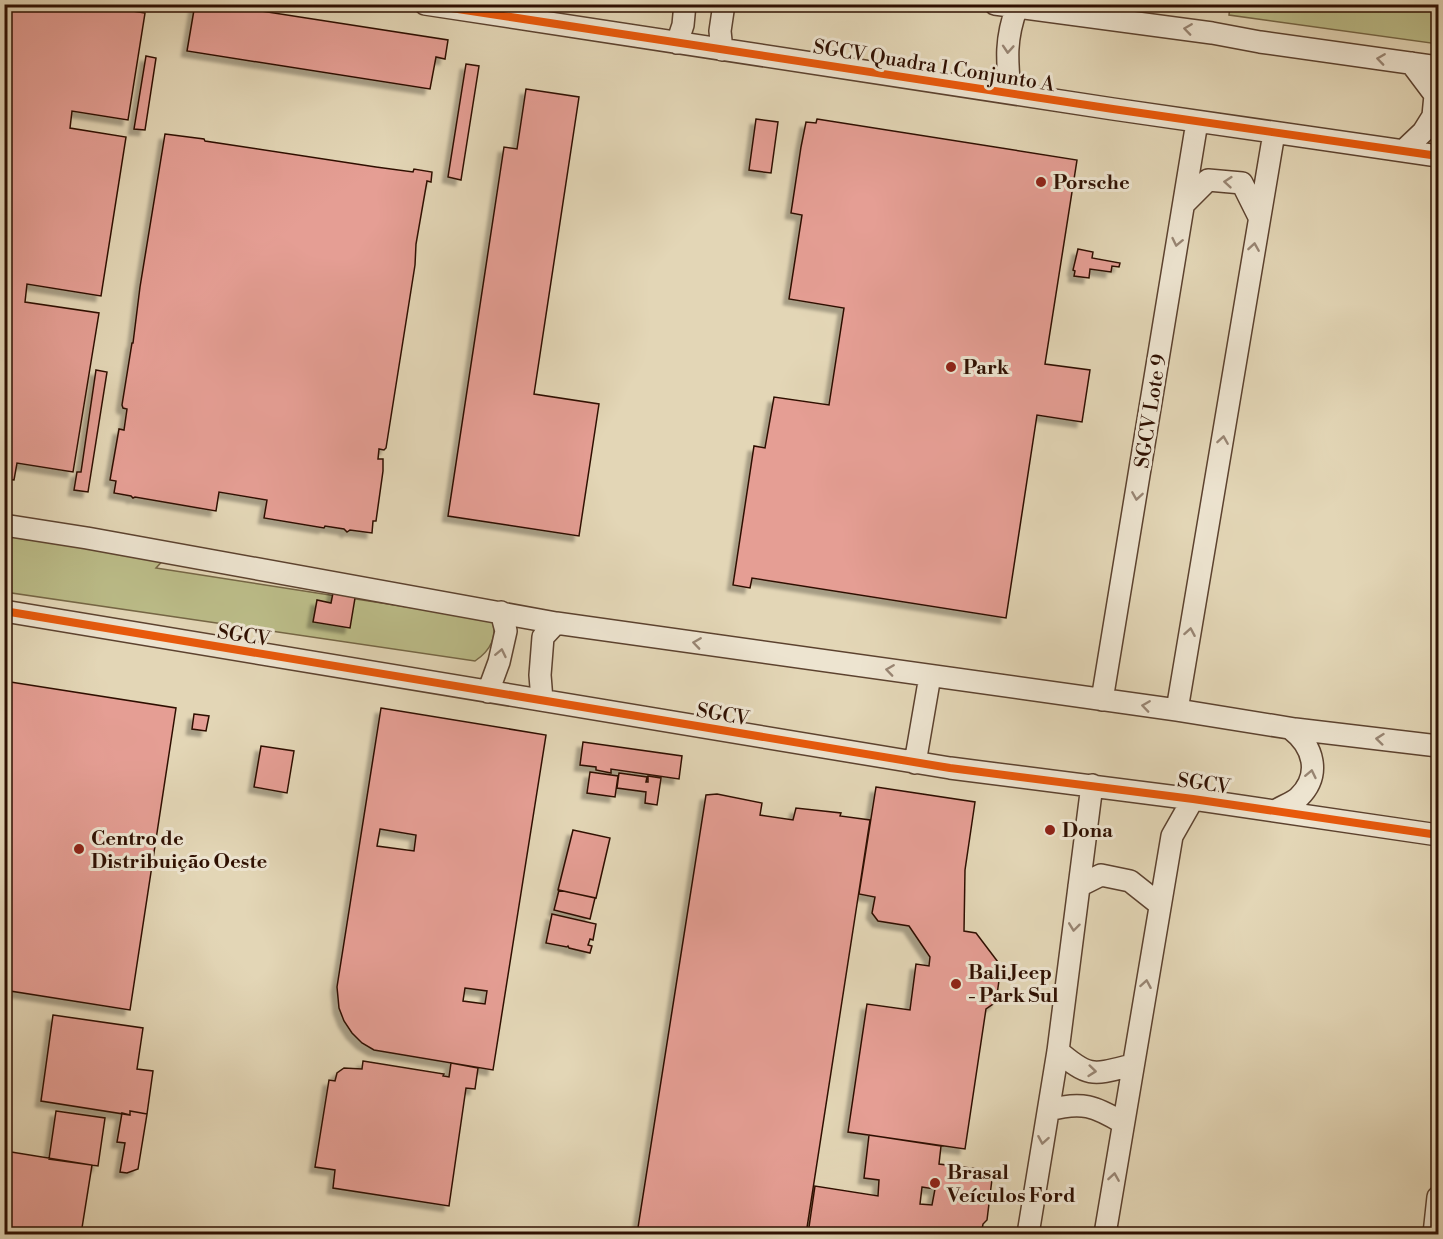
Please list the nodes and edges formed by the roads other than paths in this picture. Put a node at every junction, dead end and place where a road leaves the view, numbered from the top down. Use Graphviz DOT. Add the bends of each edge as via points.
graph roads {
  1 [pos="425,4"];
  2 [pos="685,4"];
  3 [pos="724,4"];
  4 [pos="995,4"];
  5 [pos="1017,7"];
  6 [pos="677,43"];
  7 [pos="723,50"];
  8 [pos="1410,63"];
  9 [pos="1438,67"];
  10 [pos="1010,92"];
  11 [pos="1197,122"];
  12 [pos="1274,133"];
  13 [pos="1403,151"];
  14 [pos="1438,156"];
  15 [pos="1185,203"];
  16 [pos="1259,217"];
  17 [pos="4,525"];
  18 [pos="4,611"];
  19 [pos="501,612"];
  20 [pos="556,623"];
  21 [pos="930,676"];
  22 [pos="488,692"];
  23 [pos="542,700"];
  24 [pos="1102,700"];
  25 [pos="1177,711"];
  26 [pos="1291,729"];
  27 [pos="1438,746"];
  28 [pos="915,763"];
  29 [pos="1092,785"];
  30 [pos="1193,799"];
  31 [pos="1275,811"];
  32 [pos="1438,835"];
  33 [pos="1079,886"];
  34 [pos="1159,904"];
  35 [pos="1058,1051"];
  36 [pos="1132,1065"];
  37 [pos="1049,1110"];
  38 [pos="1123,1123"];
  39 [pos="1438,1197"];
  40 [pos="1028,1234"];
  41 [pos="1105,1234"];
  42 [pos="1434,1234"];
  1 -- 6 [label="street, SGCV Quadra 1 Conjunto A"];
  2 -- 6 [label="street"];
  3 -- 7 [label="street" via="720,31"];
  4 -- 5 [label="street"];
  8 -- 5 [label="street, one-way"];
  5 -- 10 [label="street, one-way" via="1006,49"];
  6 -- 7 [label="street, SGCV Quadra 1 Conjunto A"];
  7 -- 10 [label="street, SGCV Quadra 1 Conjunto A"];
  8 -- 9 [label="street"];
  8 -- 13 [label="street" via="1435,95 1433,116"];
  10 -- 11 [label="street, SGCV Quadra 1 Conjunto A"];
  11 -- 12 [label="street, SGCV Quadra 1 Conjunto A"];
  11 -- 15 [label="street, SGCV Lote 9"];
  12 -- 13 [label="street, SGCV Quadra 1 Conjunto A"];
  12 -- 16 [label="street"];
  13 -- 14 [label="street, SGCV Quadra 1 Conjunto A"];
  16 -- 15 [label="street, one-way" via="1242,183 1208,180"];
  15 -- 24 [label="street, SGCV Lote 9, one-way"];
  25 -- 16 [label="street, one-way"];
  17 -- 19 [label="street"];
  18 -- 22 [label="street, SGCV"];
  19 -- 20 [label="street"];
  22 -- 19 [label="street, one-way" via="506,631"];
  21 -- 20 [label="street, one-way"];
  20 -- 23 [label="street" via="543,637"];
  21 -- 24 [label="street"];
  21 -- 28 [label="street"];
  22 -- 23 [label="street, SGCV"];
  23 -- 28 [label="street, SGCV"];
  25 -- 24 [label="street, one-way"];
  25 -- 26 [label="street"];
  27 -- 26 [label="street, one-way"];
  31 -- 26 [label="street, one-way" via="1298,797 1313,768 1303,738"];
  28 -- 29 [label="street, SGCV"];
  29 -- 30 [label="street, SGCV"];
  29 -- 33 [label="street"];
  30 -- 31 [label="street, SGCV"];
  30 -- 34 [label="street" via="1172,836"];
  31 -- 32 [label="street, SGCV"];
  33 -- 34 [label="street" via="1101,875 1130,882"];
  33 -- 35 [label="street, one-way"];
  36 -- 34 [label="street, one-way"];
  35 -- 36 [label="street, one-way" via="1078,1069 1092,1072"];
  35 -- 37 [label="street"];
  36 -- 38 [label="street"];
  37 -- 38 [label="street" via="1085,1104"];
  37 -- 40 [label="street, one-way"];
  41 -- 38 [label="street, one-way"];
  39 -- 42 [label="street"];
}
